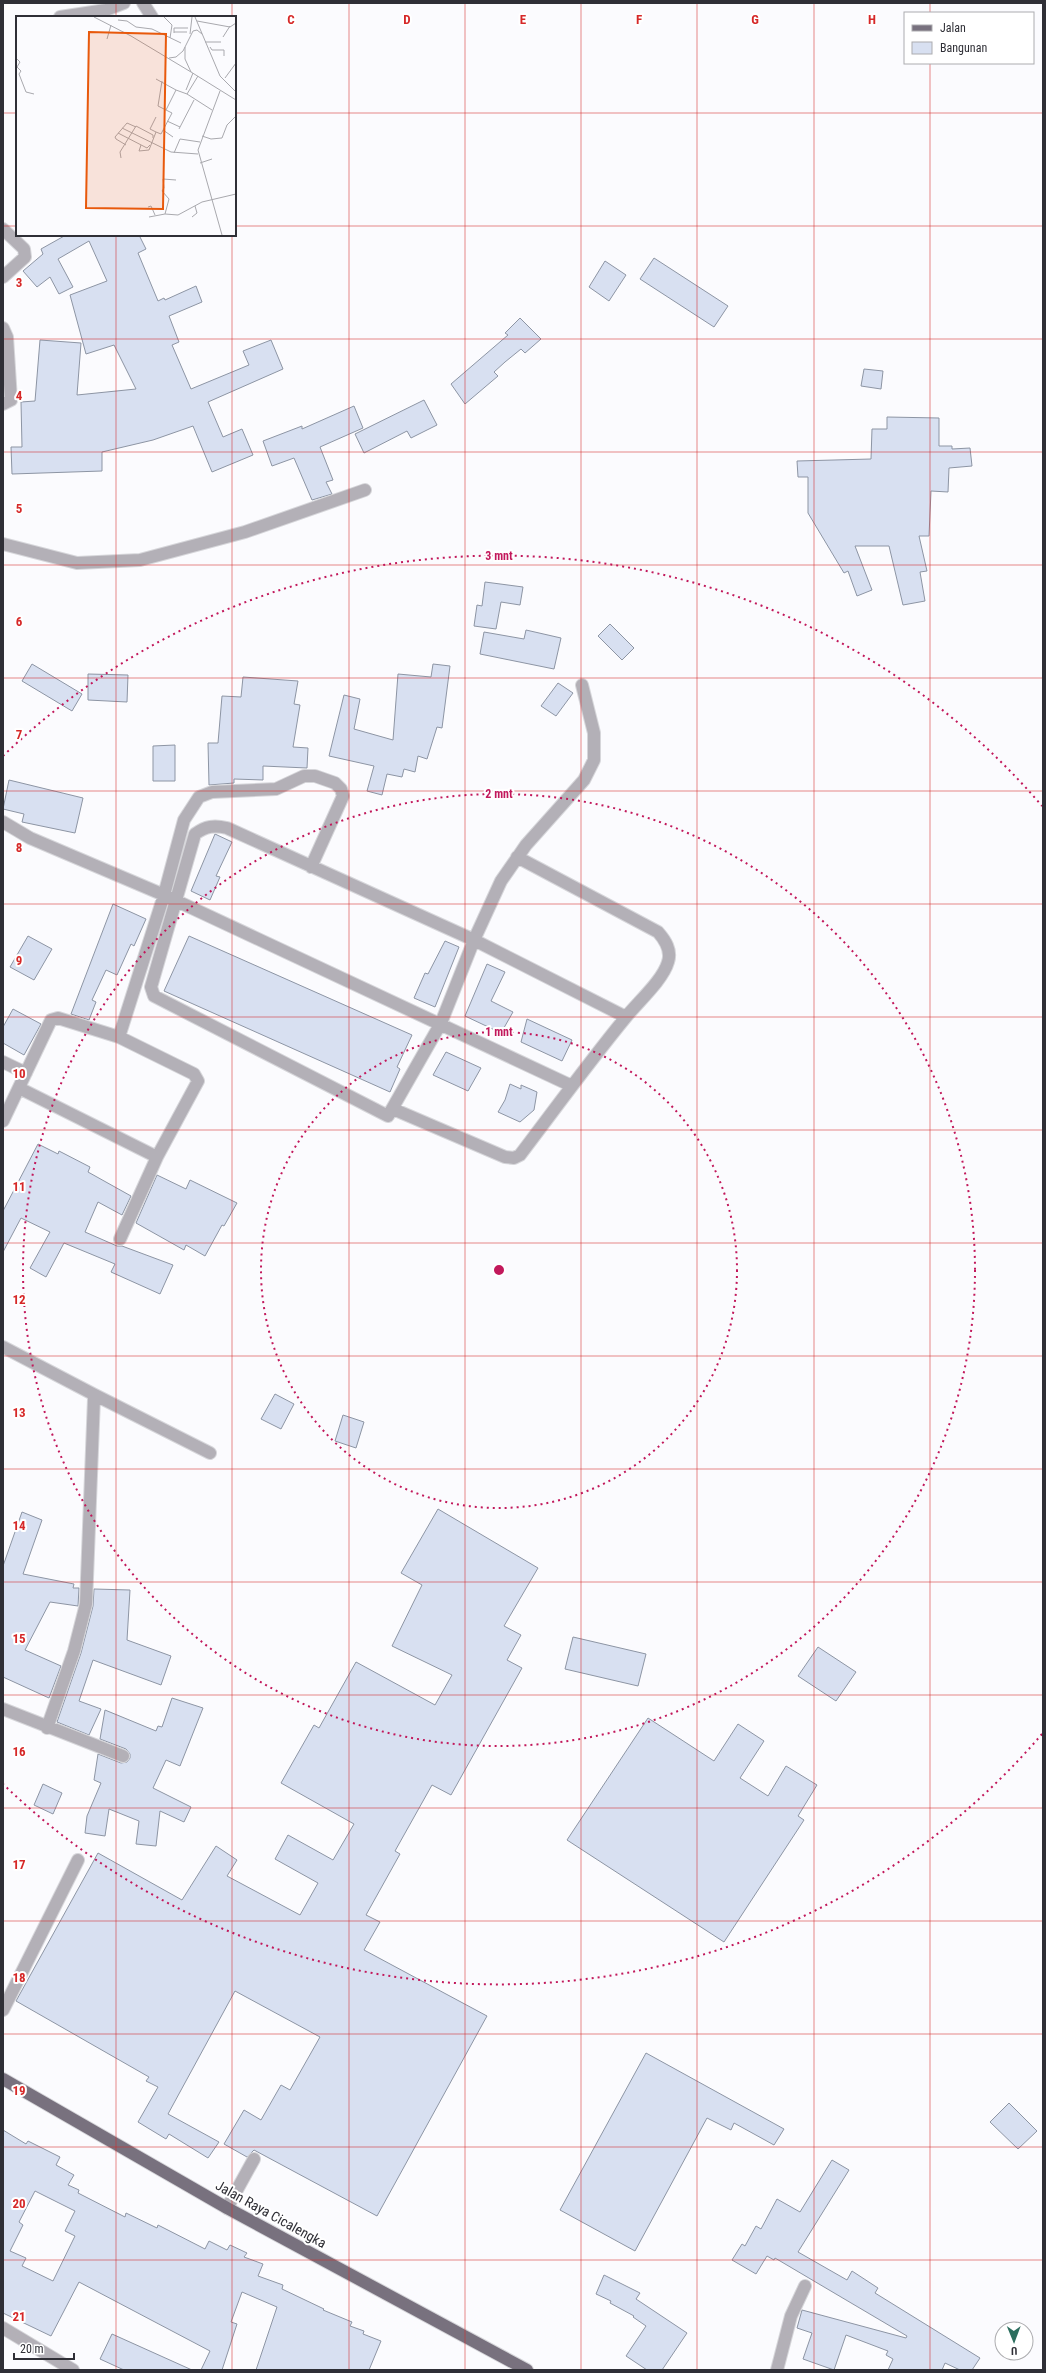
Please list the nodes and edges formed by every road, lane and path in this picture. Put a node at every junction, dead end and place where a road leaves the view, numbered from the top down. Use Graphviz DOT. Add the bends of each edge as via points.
graph roads {
  1 [pos="124,3"];
  2 [pos="143,3"];
  3 [pos="67,16"];
  4 [pos="151,16"];
  5 [pos="3,229"];
  6 [pos="3,277"];
  7 [pos="3,328"];
  8 [pos="3,404"];
  9 [pos="364,490"];
  10 [pos="3,544"];
  11 [pos="582,685"];
  12 [pos="3,822"];
  13 [pos="517,857"];
  14 [pos="311,867"];
  15 [pos="164,896"];
  16 [pos="176,901"];
  17 [pos="474,940"];
  18 [pos="626,1017"];
  19 [pos="441,1023"];
  20 [pos="119,1037"];
  21 [pos="3,1062"];
  22 [pos="26,1073"];
  23 [pos="572,1086"];
  24 [pos="19,1088"];
  25 [pos="393,1109"];
  26 [pos="3,1121"];
  27 [pos="157,1157"];
  28 [pos="120,1239"];
  29 [pos="3,1347"];
  30 [pos="93,1394"];
  31 [pos="210,1452"];
  32 [pos="3,1709"];
  33 [pos="47,1728"];
  34 [pos="123,1756"];
  35 [pos="78,1860"];
  36 [pos="3,2010"];
  37 [pos="3,2079"];
  38 [pos="254,2159"];
  39 [pos="227,2208"];
  40 [pos="805,2286"];
  41 [pos="3,2328"];
  42 [pos="73,2370"];
  43 [pos="527,2370"];
  44 [pos="778,2370"];
  1 -- 3 [label="street" via="106,10"];
  2 -- 4 [label="street"];
  5 -- 6 [label="street" via="24,249 25,257"];
  7 -- 8 [label="street" via="7,337 11,400"];
  9 -- 10 [label="street" via="245,532 140,560 77,563"];
  11 -- 13 [label="street" via="594,733 594,760 584,780"];
  12 -- 15 [label="street" via="30,838"];
  13 -- 17 [label="street" via="501,881"];
  13 -- 18 [label="street" via="658,932 666,941 669,961 664,971"];
  14 -- 15 [label="street" via="343,796 335,783 315,776 304,776 268,790 212,792 200,797 184,820"];
  14 -- 16 [label="street" via="227,828 216,825 203,828 195,834"];
  14 -- 17 [label="street"];
  15 -- 16 [label="street"];
  15 -- 20 [label="street"];
  16 -- 19 [label="street"];
  16 -- 25 [label="street" via="151,987 154,996 385,1116"];
  17 -- 18 [label="street"];
  17 -- 19 [label="street"];
  18 -- 23 [label="street"];
  19 -- 23 [label="street"];
  19 -- 25 [label="street"];
  20 -- 22 [label="street" via="58,1018 51,1020"];
  20 -- 27 [label="street" via="194,1074 198,1079"];
  21 -- 22 [label="street"];
  22 -- 24 [label="street"];
  23 -- 25 [label="street" via="520,1155 514,1158 506,1157"];
  24 -- 26 [label="street"];
  24 -- 27 [label="street"];
  27 -- 28 [label="street"];
  29 -- 30 [label="street"];
  30 -- 31 [label="street"];
  30 -- 33 [label="street" via="95,1406 86,1604 76,1645"];
  32 -- 33 [label="street"];
  33 -- 34 [label="street"];
  35 -- 36 [label="street"];
  37 -- 39 [label="main road, Jalan Raya Cicalengka"];
  38 -- 39 [label="street"];
  39 -- 43 [label="main road, Jalan Raya Cicalengka"];
  40 -- 44 [label="street" via="791,2316"];
  41 -- 42 [label="street"];
}
